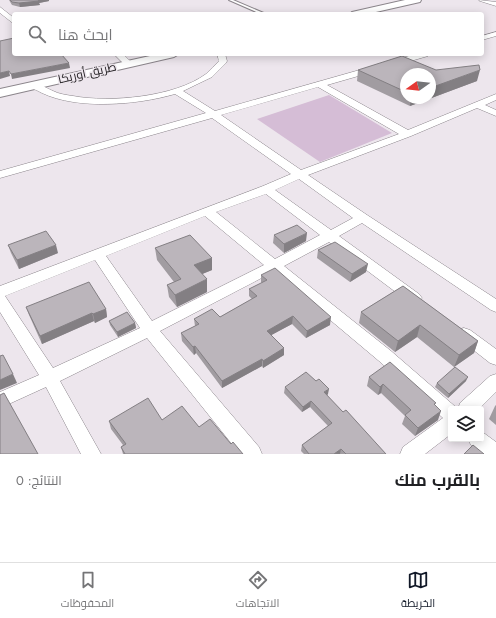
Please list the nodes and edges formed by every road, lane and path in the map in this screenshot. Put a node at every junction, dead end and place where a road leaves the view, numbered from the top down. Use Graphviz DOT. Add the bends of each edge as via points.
graph roads {
  1 [pos="230,0"];
  2 [pos="417,0"];
  3 [pos="482,0"];
  4 [pos="496,4"];
  5 [pos="0,9"];
  6 [pos="259,12"];
  7 [pos="364,12"];
  8 [pos="12,20"];
  9 [pos="12,21"];
  10 [pos="0,23"];
  11 [pos="496,34"];
  12 [pos="484,37"];
  13 [pos="120,56"];
  14 [pos="165,56"];
  15 [pos="222,56"];
  16 [pos="418,56"];
  17 [pos="129,64"];
  18 [pos="319,84"];
  19 [pos="33,85"];
  20 [pos="177,91"];
  21 [pos="0,93"];
  22 [pos="496,97"];
  23 [pos="477,106"];
  24 [pos="213,114"];
  25 [pos="496,114"];
  26 [pos="407,134"];
  27 [pos="0,174"];
  28 [pos="300,174"];
  29 [pos="267,189"];
  30 [pos="207,211"];
  31 [pos="362,218"];
  32 [pos="330,236"];
  33 [pos="98,254"];
  34 [pos="274,266"];
  35 [pos="0,292"];
  36 [pos="0,300"];
  37 [pos="426,306"];
  38 [pos="496,306"];
  39 [pos="451,325"];
  40 [pos="149,329"];
  41 [pos="496,358"];
  42 [pos="50,378"];
  43 [pos="496,381"];
  44 [pos="0,400"];
  45 [pos="470,406"];
  46 [pos="448,411"];
  47 [pos="448,425"];
  48 [pos="481,442"];
  49 [pos="91,454"];
  50 [pos="252,454"];
  51 [pos="410,454"];
  52 [pos="494,454"];
  1 -- 6 [label="lane"];
  2 -- 7 [label="street"];
  3 -- 4 [label="street"];
  5 -- 8 [label="street"];
  9 -- 10 [label="street"];
  11 -- 12 [label="street"];
  13 -- 17 [label="street"];
  14 -- 17 [label="street, طريق أوريكا"];
  15 -- 20 [label="street" via="223,61 215,72 199,83"];
  16 -- 18 [label="street"];
  17 -- 19 [label="street, طريق أوريكا"];
  18 -- 24 [label="street"];
  18 -- 26 [label="street"];
  19 -- 20 [label="street" via="48,93 85,101 128,100"];
  19 -- 21 [label="street, طريق أوريكا"];
  20 -- 24 [label="street"];
  22 -- 23 [label="street"];
  23 -- 25 [label="street"];
  23 -- 26 [label="street"];
  24 -- 27 [label="street"];
  24 -- 28 [label="street"];
  26 -- 28 [label="street"];
  28 -- 29 [label="street"];
  28 -- 31 [label="street"];
  29 -- 30 [label="street"];
  29 -- 32 [label="street"];
  30 -- 33 [label="street"];
  30 -- 34 [label="street"];
  31 -- 32 [label="street"];
  31 -- 38 [label="street"];
  32 -- 34 [label="street"];
  32 -- 37 [label="street"];
  33 -- 35 [label="street"];
  33 -- 40 [label="street"];
  34 -- 40 [label="street"];
  34 -- 46 [label="street" via="385,356"];
  36 -- 42 [label="street"];
  39 -- 41 [label="street"];
  40 -- 42 [label="street"];
  40 -- 50 [label="street"];
  42 -- 44 [label="street"];
  42 -- 49 [label="street"];
  43 -- 45 [label="street"];
  47 -- 51 [label="street"];
  48 -- 52 [label="street"];
}
